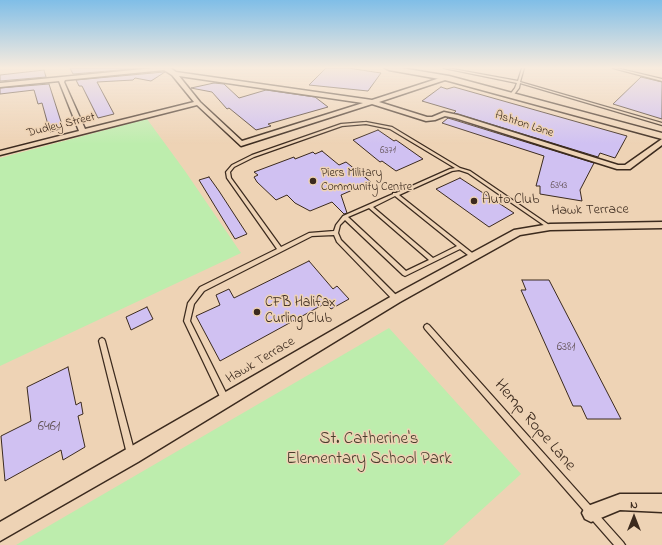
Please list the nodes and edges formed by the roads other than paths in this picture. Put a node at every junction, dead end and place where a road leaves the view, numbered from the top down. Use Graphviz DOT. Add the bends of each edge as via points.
graph roads {
  1 [pos="66,93"];
  2 [pos="190,93"];
  3 [pos="311,93"];
  4 [pos="398,93"];
  5 [pos="502,93"];
  6 [pos="557,93"];
  7 [pos="511,96"];
  8 [pos="372,102"];
  9 [pos="198,103"];
  10 [pos="662,124"];
  11 [pos="82,132"];
  12 [pos="662,136"];
  13 [pos="662,142"];
  14 [pos="0,153"];
  15 [pos="459,170"];
  16 [pos="395,194"];
  17 [pos="369,206"];
  18 [pos="345,217"];
  19 [pos="662,225"];
  20 [pos="550,227"];
  21 [pos="336,233"];
  22 [pos="460,247"];
  23 [pos="280,250"];
  24 [pos="474,257"];
  25 [pos="432,260"];
  26 [pos="396,299"];
  27 [pos="427,327"];
  28 [pos="102,341"];
  29 [pos="226,400"];
  30 [pos="132,456"];
  31 [pos="662,503"];
  32 [pos="591,513"];
  33 [pos="0,532"];
  34 [pos="620,545"];
  1 -- 11 [label="street"];
  2 -- 9 [label="street"];
  3 -- 8 [label="street, Ashton Lane"];
  4 -- 8 [label="street"];
  5 -- 7 [label="street"];
  6 -- 10 [label="lane"];
  7 -- 12 [label="street"];
  8 -- 9 [label="street" via="241,144"];
  8 -- 13 [label="street, Ashton Lane" via="426,119 444,114 456,116 617,167 627,167"];
  9 -- 11 [label="street, Dudley Street"];
  11 -- 14 [label="street, Dudley Street"];
  15 -- 16 [label="lane" via="451,170"];
  15 -- 20 [label="lane" via="469,172"];
  15 -- 23 [label="lane" via="391,128 366,123 342,125 248,158 233,166 228,172 229,178"];
  16 -- 17 [label="lane"];
  16 -- 22 [label="lane"];
  17 -- 18 [label="lane"];
  17 -- 25 [label="lane"];
  18 -- 21 [label="lane" via="338,225"];
  18 -- 25 [label="lane" via="405,274"];
  19 -- 20 [label="street, Hawk Terrace"];
  20 -- 24 [label="street, Hawk Terrace" via="518,232"];
  21 -- 23 [label="lane" via="312,234"];
  21 -- 26 [label="lane" via="339,241"];
  22 -- 24 [label="lane"];
  22 -- 25 [label="lane"];
  23 -- 29 [label="lane" via="202,289 191,302 187,321"];
  24 -- 26 [label="street, Hawk Terrace"];
  26 -- 29 [label="street, Hawk Terrace"];
  27 -- 32 [label="lane, Hemp Rope Lane"];
  28 -- 30 [label="lane"];
  29 -- 30 [label="street, Hawk Terrace"];
  30 -- 33 [label="street, Hawk Terrace"];
  31 -- 32 [label="street" via="620,502"];
  32 -- 34 [label="lane, Hemp Rope Lane"];
}
